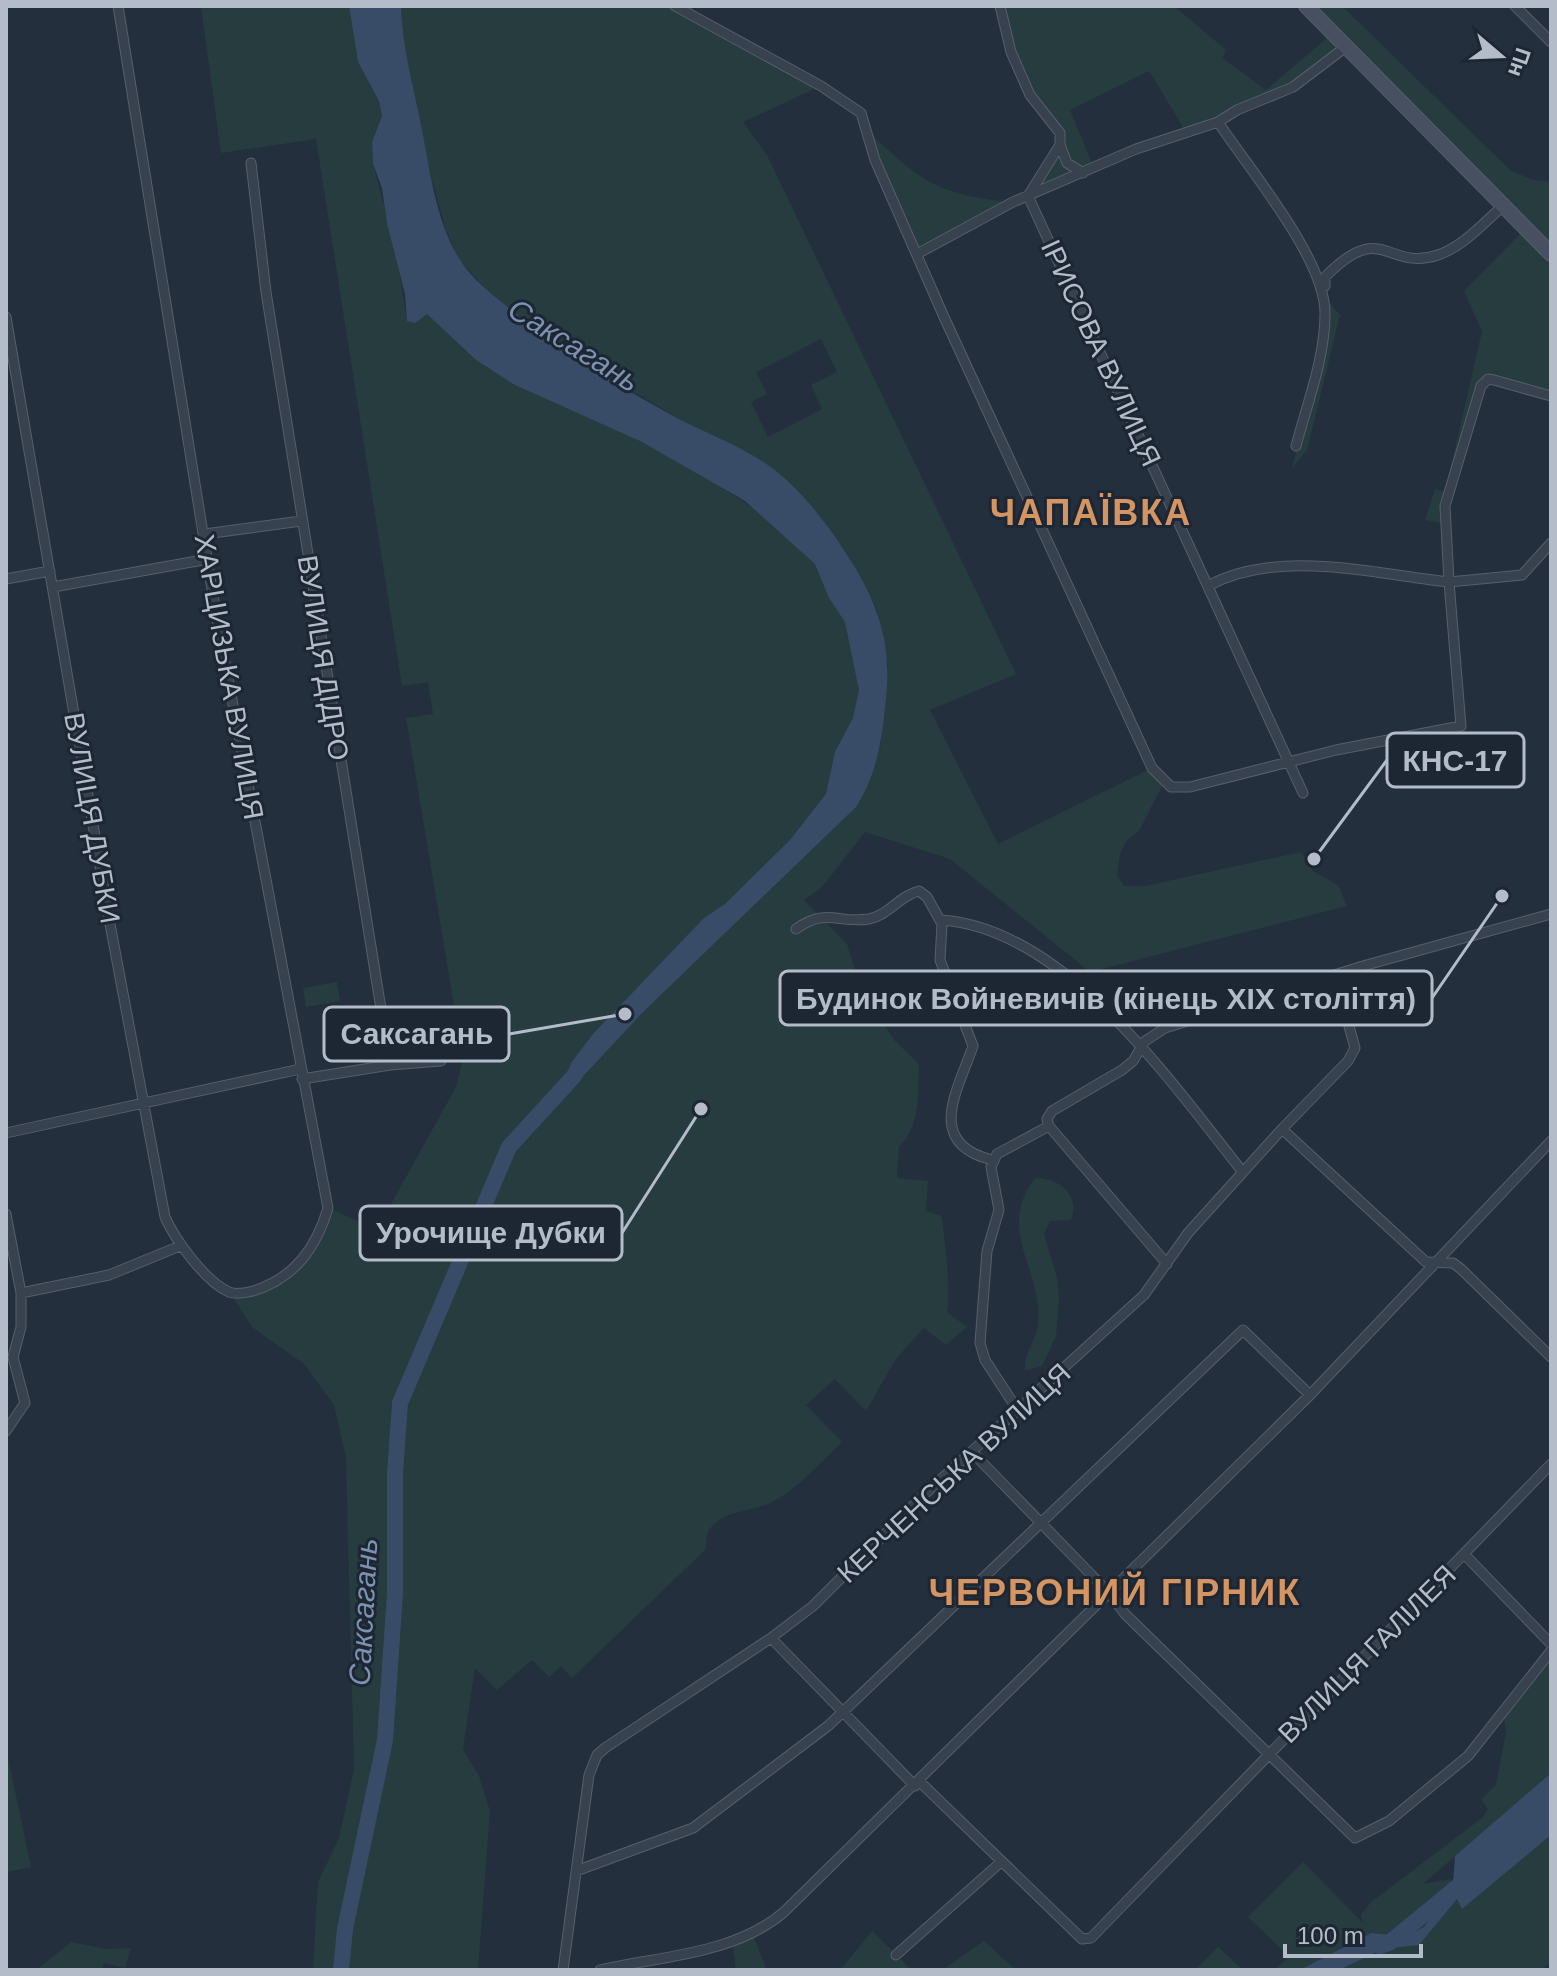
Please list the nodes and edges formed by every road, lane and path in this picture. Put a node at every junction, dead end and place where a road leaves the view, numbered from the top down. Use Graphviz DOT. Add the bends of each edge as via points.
graph roads {
  1 [pos="118,6"];
  2 [pos="675,6"];
  3 [pos="1000,6"];
  4 [pos="1306,6"];
  5 [pos="1515,6"];
  6 [pos="1551,42"];
  7 [pos="1347,46"];
  8 [pos="1218,122"];
  9 [pos="1060,145"];
  10 [pos="251,163"];
  11 [pos="1083,173"];
  12 [pos="1028,196"];
  13 [pos="1503,206"];
  14 [pos="917,254"];
  15 [pos="1551,254"];
  16 [pos="1325,298"];
  17 [pos="6,317"];
  18 [pos="1551,396"];
  19 [pos="1296,446"];
  20 [pos="301,521"];
  21 [pos="205,534"];
  22 [pos="1551,543"];
  23 [pos="208,559"];
  24 [pos="50,571"];
  25 [pos="6,579"];
  26 [pos="1449,582"];
  27 [pos="1208,586"];
  28 [pos="53,587"];
  29 [pos="1289,763"];
  30 [pos="1303,793"];
  31 [pos="1551,914"];
  32 [pos="940,920"];
  33 [pos="796,929"];
  34 [pos="1335,975"];
  35 [pos="1141,1045"];
  36 [pos="441,1061"];
  37 [pos="390,1065"];
  38 [pos="301,1074"];
  39 [pos="143,1102"];
  40 [pos="1049,1126"];
  41 [pos="1282,1129"];
  42 [pos="6,1133"];
  43 [pos="1551,1141"];
  44 [pos="992,1160"];
  45 [pos="1242,1171"];
  46 [pos="6,1214"];
  47 [pos="180,1246"];
  48 [pos="1167,1264"];
  49 [pos="1435,1265"];
  50 [pos="21,1293"];
  51 [pos="231,1294"];
  52 [pos="1551,1357"];
  53 [pos="1310,1395"];
  54 [pos="1019,1412"];
  55 [pos="6,1431"];
  56 [pos="973,1453"];
  57 [pos="1551,1464"];
  58 [pos="1041,1522"];
  59 [pos="1465,1555"];
  60 [pos="1110,1594"];
  61 [pos="771,1638"];
  62 [pos="1551,1644"];
  63 [pos="1551,1651"];
  64 [pos="842,1713"];
  65 [pos="1270,1752"];
  66 [pos="917,1784"];
  67 [pos="1001,1862"];
  68 [pos="576,1871"];
  69 [pos="896,1955"];
  70 [pos="563,1970"];
  71 [pos="600,1970"];
  1 -- 21 [label="street, ХАРЦИЗЬКА ВУЛИЦЯ"];
  2 -- 14 [label="street" via="861,113 875,160"];
  3 -- 9 [label="street" via="1011,52 1030,95 1055,123"];
  4 -- 7 [label="street"];
  5 -- 6 [label="street"];
  7 -- 8 [label="street" via="1293,87"];
  7 -- 13 [label="street"];
  8 -- 11 [label="street"];
  8 -- 16 [label="street" via="1302,246"];
  9 -- 11 [label="street" via="1067,163"];
  9 -- 12 [label="street"];
  10 -- 20 [label="street, ВУЛИЦЯ ДІДРО"];
  11 -- 12 [label="street"];
  12 -- 14 [label="street"];
  12 -- 27 [label="street, ІРИСОВА ВУЛИЦЯ"];
  13 -- 15 [label="street"];
  13 -- 16 [label="street" via="1457,247 1438,255 1360,249 1325,277"];
  14 -- 29 [label="street" via="1152,768 1164,782 1179,788"];
  16 -- 19 [label="street" via="1324,339"];
  17 -- 24 [label="street, ВУЛИЦЯ ДУБКИ"];
  18 -- 26 [label="street" via="1488,379 1481,386 1445,506"];
  20 -- 21 [label="street"];
  20 -- 37 [label="street, ВУЛИЦЯ ДІДРО"];
  21 -- 23 [label="street, ХАРЦИЗЬКА ВУЛИЦЯ"];
  22 -- 26 [label="street" via="1522,575"];
  23 -- 28 [label="street"];
  23 -- 38 [label="street, ХАРЦИЗЬКА ВУЛИЦЯ"];
  24 -- 25 [label="street"];
  24 -- 28 [label="street, ВУЛИЦЯ ДУБКИ"];
  26 -- 27 [label="street" via="1273,566 1243,571"];
  26 -- 29 [label="street" via="1461,726"];
  27 -- 29 [label="street, ІРИСОВА ВУЛИЦЯ"];
  28 -- 39 [label="street, ВУЛИЦЯ ДУБКИ"];
  29 -- 30 [label="street, ІРИСОВА ВУЛИЦЯ"];
  31 -- 34 [label="street"];
  32 -- 33 [label="street" via="919,891 873,918 823,916"];
  32 -- 35 [label="street" via="970,923 1035,952"];
  32 -- 44 [label="street" via="940,960 973,1046 957,1083 952,1120 965,1150"];
  34 -- 35 [label="street" via="1165,1028"];
  34 -- 41 [label="street, КЕРЧЕНСЬКА ВУЛИЦЯ" via="1355,1048"];
  35 -- 40 [label="street" via="1122,1070 1052,1111"];
  35 -- 45 [label="street"];
  36 -- 37 [label="street"];
  37 -- 38 [label="street"];
  38 -- 39 [label="street"];
  38 -- 51 [label="street, ХАРЦИЗЬКА ВУЛИЦЯ" via="328,1208 323,1224 312,1249 287,1275 262,1288"];
  39 -- 42 [label="street" via="140,1107"];
  39 -- 47 [label="street, ВУЛИЦЯ ДУБКИ" via="165,1217"];
  40 -- 44 [label="street"];
  40 -- 48 [label="street"];
  41 -- 45 [label="street, КЕРЧЕНСЬКА ВУЛИЦЯ"];
  41 -- 49 [label="street"];
  43 -- 49 [label="street"];
  44 -- 54 [label="street" via="999,1210 987,1251 980,1343 985,1360"];
  45 -- 48 [label="street, КЕРЧЕНСЬКА ВУЛИЦЯ"];
  46 -- 50 [label="street"];
  47 -- 50 [label="street" via="109,1275"];
  47 -- 51 [label="street, ВУЛИЦЯ ДУБКИ"];
  48 -- 54 [label="street, КЕРЧЕНСЬКА ВУЛИЦЯ" via="1144,1295"];
  49 -- 52 [label="street" via="1453,1263 1461,1269"];
  49 -- 53 [label="street"];
  50 -- 55 [label="street" via="21,1327 13,1357 25,1403"];
  53 -- 58 [label="street" via="1243,1330"];
  53 -- 60 [label="street"];
  54 -- 56 [label="street, КЕРЧЕНСЬКА ВУЛИЦЯ"];
  56 -- 58 [label="street, ВУЛИЦЯ ГАЛІЛЕЯ"];
  56 -- 61 [label="street, КЕРЧЕНСЬКА ВУЛИЦЯ" via="813,1606"];
  57 -- 59 [label="street, ВУЛИЦЯ ГАЛІЛЕЯ"];
  58 -- 60 [label="street, ВУЛИЦЯ ГАЛІЛЕЯ"];
  58 -- 64 [label="street"];
  59 -- 62 [label="street, ВУЛИЦЯ ГАЛІЛЕЯ"];
  59 -- 65 [label="street, ВУЛИЦЯ ГАЛІЛЕЯ"];
  60 -- 65 [label="street, ВУЛИЦЯ ГАЛІЛЕЯ"];
  60 -- 66 [label="street"];
  61 -- 64 [label="street, ВУЛИЦЯ ГАЛІЛЕЯ"];
  61 -- 68 [label="street, КЕРЧЕНСЬКА ВУЛИЦЯ" via="597,1755 589,1775"];
  63 -- 65 [label="street, ВУЛИЦЯ ГАЛІЛЕЯ" via="1468,1756 1389,1821 1355,1838"];
  64 -- 66 [label="street, ВУЛИЦЯ ГАЛІЛЕЯ"];
  64 -- 68 [label="street" via="693,1828"];
  65 -- 67 [label="street, ВУЛИЦЯ ГАЛІЛЕЯ" via="1091,1938 1082,1939"];
  66 -- 67 [label="street, ВУЛИЦЯ ГАЛІЛЕЯ"];
  66 -- 71 [label="street" via="757,1933"];
  67 -- 69 [label="street"];
  68 -- 70 [label="street"];
}
